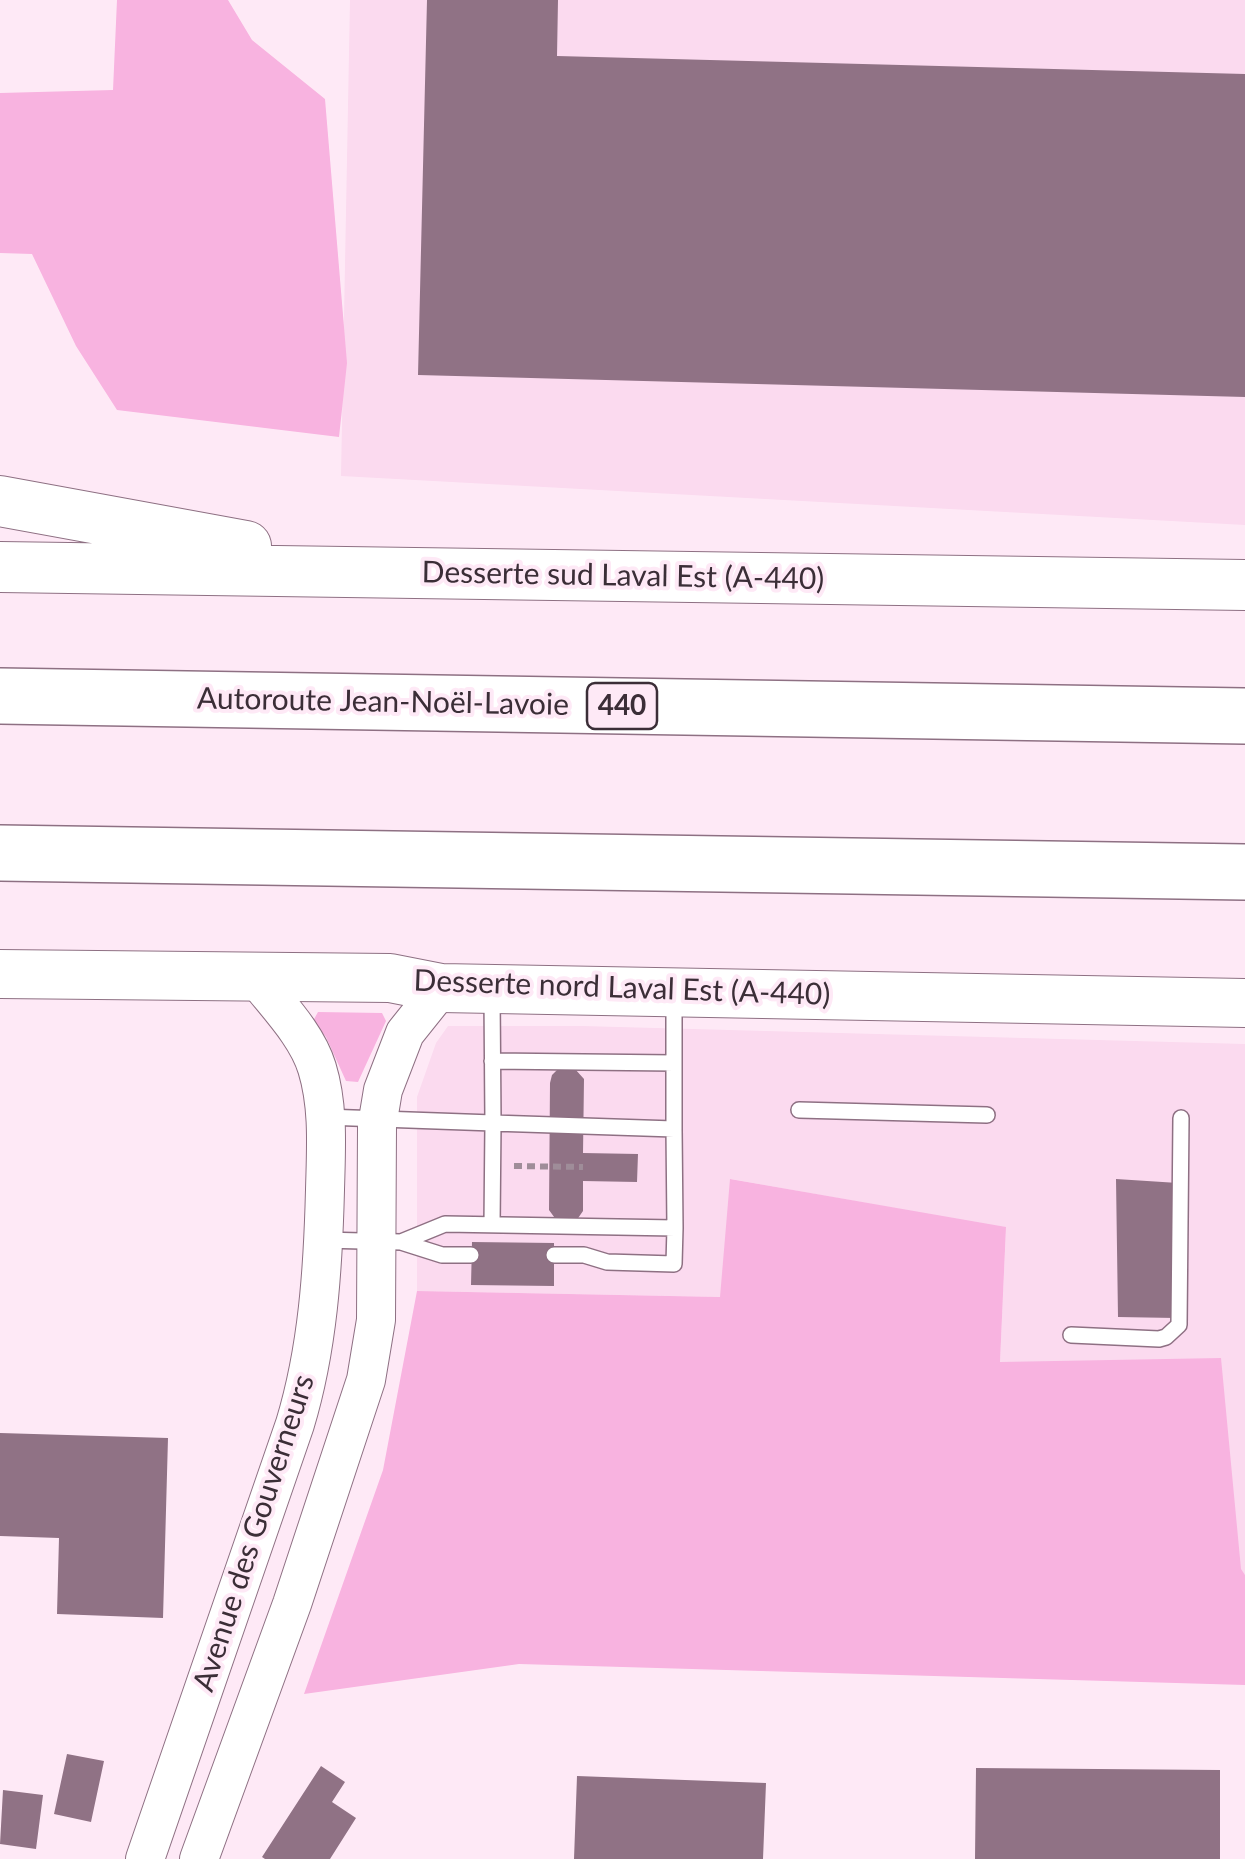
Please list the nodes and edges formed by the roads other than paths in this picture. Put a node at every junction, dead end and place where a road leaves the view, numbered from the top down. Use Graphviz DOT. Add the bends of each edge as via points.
graph roads {
  1 [pos="0,501"];
  2 [pos="0,567"];
  3 [pos="389,572"];
  4 [pos="1245,585"];
  5 [pos="0,696"];
  6 [pos="1245,716"];
  7 [pos="0,853"];
  8 [pos="1245,872"];
  9 [pos="0,974"];
  10 [pos="258,979"];
  11 [pos="441,988"];
  12 [pos="492,989"];
  13 [pos="674,993"];
  14 [pos="1243,1005"];
  15 [pos="492,1061"];
  16 [pos="674,1063"];
  17 [pos="799,1110"];
  18 [pos="987,1115"];
  19 [pos="325,1117"];
  20 [pos="1182,1118"];
  21 [pos="378,1120"];
  22 [pos="492,1123"];
  23 [pos="674,1129"];
  24 [pos="492,1224"];
  25 [pos="675,1228"];
  26 [pos="323,1240"];
  27 [pos="389,1242"];
  28 [pos="472,1255"];
  29 [pos="554,1255"];
  30 [pos="1070,1335"];
  31 [pos="145,1859"];
  32 [pos="199,1859"];
  1 -- 3 [label="highway"];
  2 -- 3 [label="highway, Desserte sud Laval Est (A-440)"];
  3 -- 4 [label="highway, Desserte sud Laval Est (A-440)"];
  5 -- 6 [label="highway, Autoroute Jean-Noël-Lavoie / 440"];
  7 -- 8 [label="highway"];
  9 -- 10 [label="main road, Desserte nord Laval Est (A-440)"];
  10 -- 11 [label="main road, Desserte nord Laval Est (A-440)" via="390,978"];
  10 -- 19 [label="street, Avenue des Gouverneurs" via="308,1046"];
  11 -- 12 [label="main road, Desserte nord Laval Est (A-440)"];
  11 -- 21 [label="street, Avenue des Gouverneurs" via="404,1032"];
  12 -- 13 [label="main road, Desserte nord Laval Est (A-440)"];
  12 -- 15 [label="lane"];
  13 -- 14 [label="main road, Desserte nord Laval Est (A-440)"];
  13 -- 16 [label="lane"];
  15 -- 16 [label="lane"];
  15 -- 22 [label="lane"];
  16 -- 23 [label="lane"];
  17 -- 18 [label="lane"];
  19 -- 21 [label="lane"];
  19 -- 26 [label="street, Avenue des Gouverneurs"];
  20 -- 30 [label="lane" via="1179,1325 1159,1339"];
  21 -- 22 [label="lane"];
  21 -- 27 [label="street, Avenue des Gouverneurs"];
  22 -- 23 [label="lane"];
  22 -- 24 [label="lane"];
  23 -- 25 [label="lane"];
  24 -- 25 [label="lane"];
  24 -- 27 [label="lane" via="445,1224"];
  25 -- 29 [label="lane" via="674,1264"];
  26 -- 27 [label="lane"];
  26 -- 31 [label="street, Avenue des Gouverneurs" via="308,1380"];
  27 -- 28 [label="lane"];
  27 -- 32 [label="street, Avenue des Gouverneurs" via="359,1406"];
}
